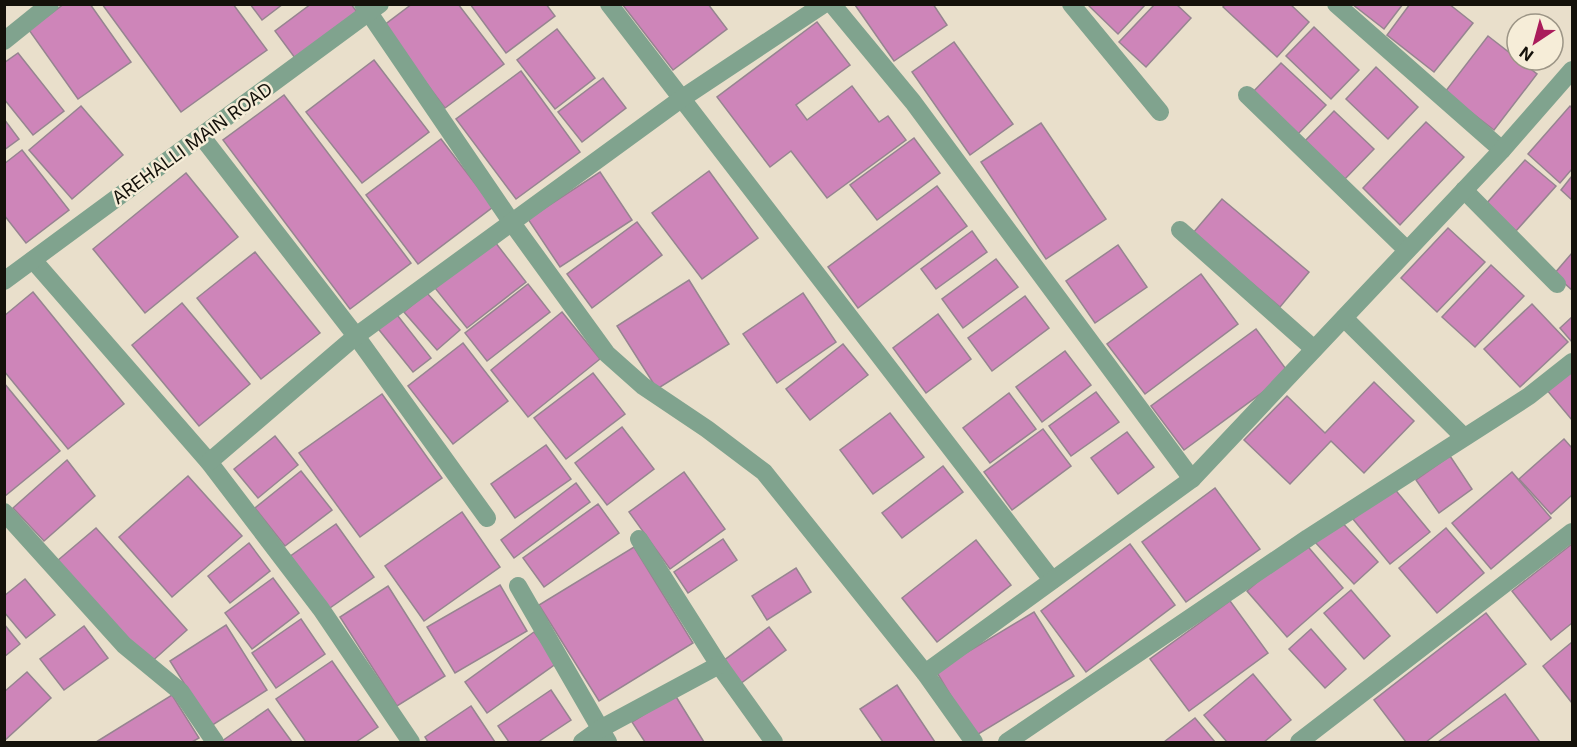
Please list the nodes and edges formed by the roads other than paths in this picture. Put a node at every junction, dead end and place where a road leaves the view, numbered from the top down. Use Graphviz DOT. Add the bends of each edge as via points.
graph roads {
  1 [pos="50,4"];
  2 [pos="609,4"];
  3 [pos="824,4"];
  4 [pos="831,4"];
  5 [pos="1071,4"];
  6 [pos="1336,4"];
  7 [pos="370,7"];
  8 [pos="4,41"];
  9 [pos="1569,82"];
  10 [pos="1246,95"];
  11 [pos="681,99"];
  12 [pos="1160,112"];
  13 [pos="202,137"];
  14 [pos="1502,150"];
  15 [pos="1464,190"];
  16 [pos="512,223"];
  17 [pos="1180,230"];
  18 [pos="1407,250"];
  19 [pos="33,260"];
  20 [pos="4,281"];
  21 [pos="1557,284"];
  22 [pos="1344,318"];
  23 [pos="356,336"];
  24 [pos="1314,349"];
  25 [pos="1572,362"];
  26 [pos="1464,437"];
  27 [pos="209,462"];
  28 [pos="1192,479"];
  29 [pos="4,512"];
  30 [pos="487,518"];
  31 [pos="1572,532"];
  32 [pos="639,539"];
  33 [pos="1052,580"];
  34 [pos="518,586"];
  35 [pos="718,665"];
  36 [pos="925,673"];
  37 [pos="604,736"];
  38 [pos="215,742"];
  39 [pos="411,742"];
  40 [pos="582,742"];
  41 [pos="774,742"];
  42 [pos="974,742"];
  43 [pos="1007,742"];
  44 [pos="1299,742"];
  1 -- 8 [label="street"];
  2 -- 11 [label="street"];
  3 -- 11 [label="street"];
  4 -- 28 [label="street" via="913,102"];
  5 -- 12 [label="street"];
  6 -- 14 [label="street"];
  7 -- 13 [label="street, AREHALLI MAIN ROAD"];
  7 -- 16 [label="street"];
  9 -- 14 [label="street"];
  10 -- 18 [label="street"];
  11 -- 16 [label="street"];
  11 -- 33 [label="street"];
  13 -- 19 [label="street, AREHALLI MAIN ROAD"];
  13 -- 23 [label="street"];
  14 -- 15 [label="street"];
  15 -- 18 [label="street"];
  15 -- 21 [label="street"];
  16 -- 23 [label="street"];
  16 -- 36 [label="street" via="607,354 643,386 764,472"];
  17 -- 24 [label="street"];
  18 -- 22 [label="street"];
  19 -- 20 [label="street, AREHALLI MAIN ROAD"];
  19 -- 27 [label="street"];
  22 -- 24 [label="street"];
  22 -- 26 [label="street"];
  23 -- 27 [label="street"];
  23 -- 30 [label="street"];
  24 -- 28 [label="street"];
  25 -- 26 [label="street" via="1530,396"];
  26 -- 43 [label="street"];
  27 -- 39 [label="street" via="321,609"];
  28 -- 33 [label="street"];
  29 -- 38 [label="street" via="124,645 181,692"];
  31 -- 44 [label="street"];
  32 -- 35 [label="street"];
  33 -- 36 [label="street"];
  34 -- 37 [label="street"];
  35 -- 37 [label="street"];
  35 -- 41 [label="street"];
  36 -- 42 [label="street"];
  37 -- 40 [label="street"];
}
